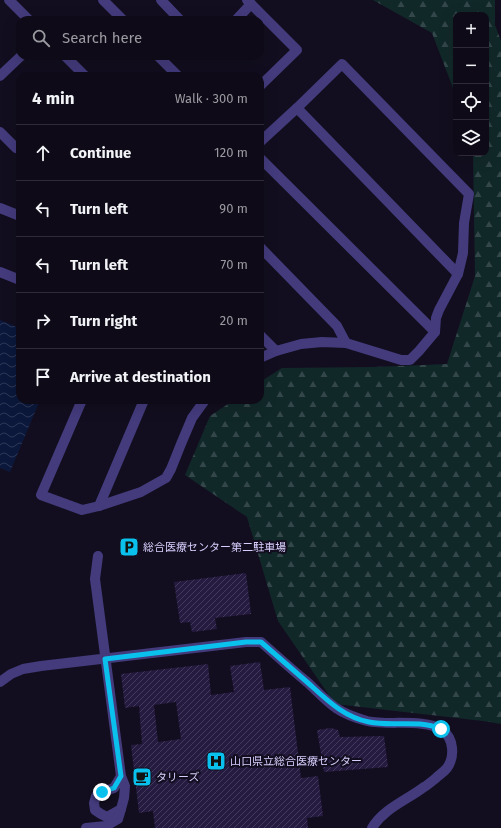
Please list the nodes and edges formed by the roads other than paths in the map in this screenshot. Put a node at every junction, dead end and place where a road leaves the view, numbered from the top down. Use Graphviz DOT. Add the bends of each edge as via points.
graph roads {
  1 [pos="9,0"];
  2 [pos="104,0"];
  3 [pos="161,0"];
  4 [pos="249,2"];
  5 [pos="24,16"];
  6 [pos="119,16"];
  7 [pos="176,16"];
  8 [pos="239,16"];
  9 [pos="263,16"];
  10 [pos="264,17"];
  11 [pos="17,60"];
  12 [pos="69,60"];
  13 [pos="162,60"];
  14 [pos="81,72"];
  15 [pos="174,72"];
  16 [pos="0,76"];
  17 [pos="264,82"];
  18 [pos="297,108"];
  19 [pos="0,132"];
  20 [pos="264,138"];
  21 [pos="16,148"];
  22 [pos="264,162"];
  23 [pos="0,208"];
  24 [pos="16,214"];
  25 [pos="264,251"];
  26 [pos="0,272"];
  27 [pos="458,274"];
  28 [pos="16,278"];
  29 [pos="435,332"];
  30 [pos="264,339"];
  31 [pos="346,343"];
  32 [pos="276,351"];
  33 [pos="264,356"];
  34 [pos="80,404"];
  35 [pos="142,404"];
  36 [pos="202,404"];
  37 [pos="99,506"];
  38 [pos="98,556"];
  39 [pos="105,659"];
  40 [pos="0,682"];
  41 [pos="121,776"];
  42 [pos="121,809"];
  43 [pos="86,828"];
  44 [pos="372,828"];
  1 -- 5 [label="street"];
  2 -- 6 [label="street"];
  3 -- 7 [label="street"];
  4 -- 8 [label="street"];
  4 -- 9 [label="street"];
  10 -- 17 [label="street" via="297,50"];
  11 -- 16 [label="street"];
  12 -- 14 [label="street"];
  13 -- 15 [label="street"];
  18 -- 20 [label="street"];
  18 -- 27 [label="street"];
  18 -- 27 [label="street" via="342,64 469,194 464,223 463,253"];
  19 -- 21 [label="street"];
  22 -- 29 [label="street"];
  23 -- 24 [label="street"];
  25 -- 31 [label="street" via="337,326"];
  26 -- 28 [label="street"];
  27 -- 29 [label="street" via="439,310"];
  29 -- 31 [label="street" via="410,360 401,360"];
  30 -- 32 [label="street"];
  31 -- 32 [label="street" via="301,344"];
  32 -- 33 [label="street"];
  34 -- 37 [label="street" via="41,495 82,510"];
  35 -- 37 [label="street"];
  36 -- 37 [label="street" via="192,418 166,478 141,492"];
  38 -- 39 [label="street" via="95,579"];
  39 -- 40 [label="street" via="23,669"];
  39 -- 41 [label="street"];
  39 -- 44 [label="street" via="261,642 336,708 354,717 368,722 432,725 441,729 448,735 452,745 452,760 446,769 385,813"];
  41 -- 42 [label="street" via="125,786"];
  41 -- 42 [label="street" via="114,788 96,796 94,803 95,810 107,816"];
  42 -- 43 [label="street" via="118,819 106,826"];
}
